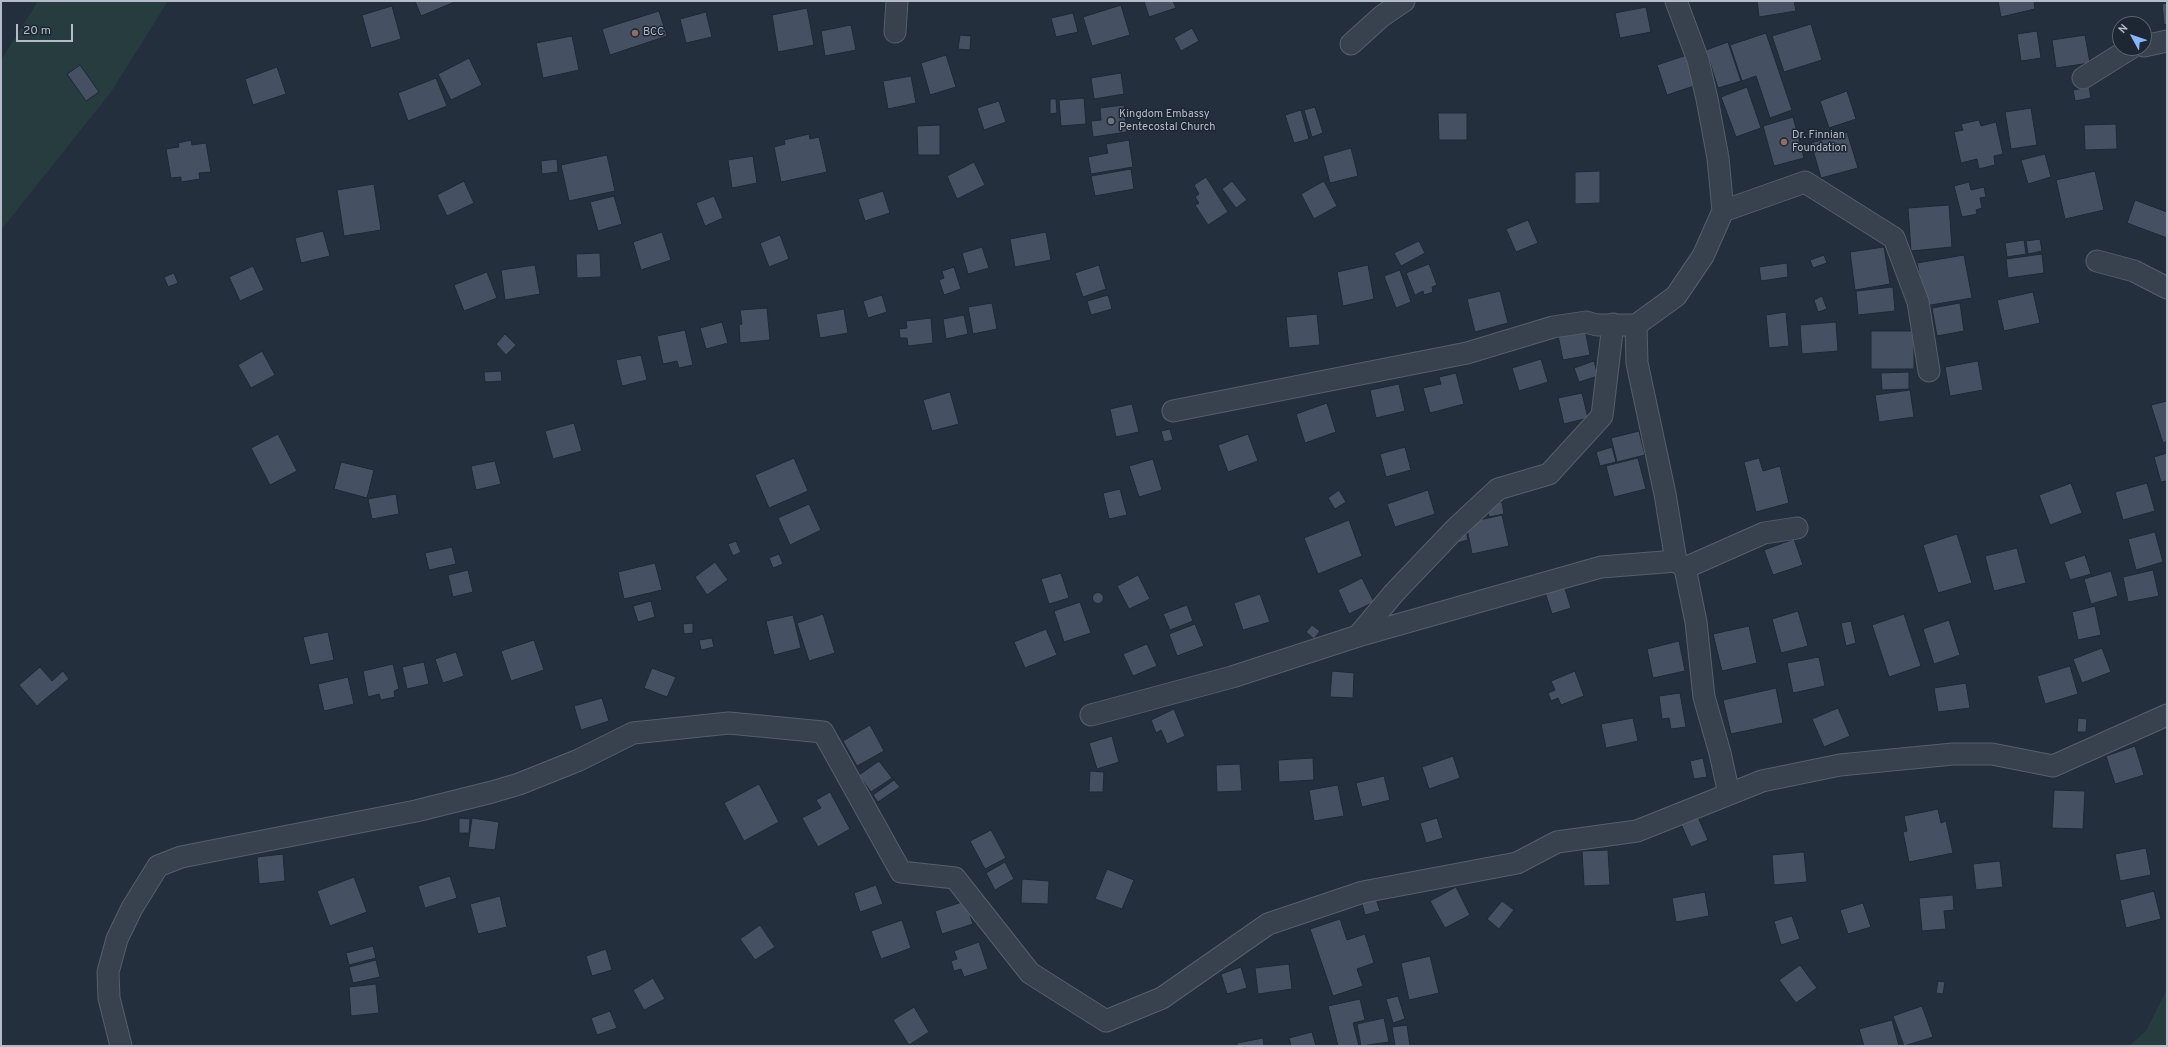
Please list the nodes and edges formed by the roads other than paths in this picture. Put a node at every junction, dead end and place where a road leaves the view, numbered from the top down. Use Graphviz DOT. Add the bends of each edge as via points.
graph roads {
  1 [pos="897,1"];
  2 [pos="1404,1"];
  3 [pos="1676,1"];
  4 [pos="895,32"];
  5 [pos="2167,41"];
  6 [pos="1351,44"];
  7 [pos="2152,44"];
  8 [pos="2118,56"];
  9 [pos="2083,78"];
  10 [pos="1723,211"];
  11 [pos="2097,261"];
  12 [pos="2167,288"];
  13 [pos="1613,324"];
  14 [pos="1636,324"];
  15 [pos="1929,371"];
  16 [pos="1173,411"];
  17 [pos="1797,528"];
  18 [pos="1680,564"];
  19 [pos="1358,636"];
  20 [pos="1091,715"];
  21 [pos="2167,715"];
  22 [pos="1728,794"];
  23 [pos="121,1046"];
  1 -- 4 [label="street"];
  2 -- 6 [label="street" via="1382,16"];
  3 -- 10 [label="street" via="1698,60 1707,99 1718,158"];
  5 -- 7 [label="street"];
  8 -- 9 [label="street"];
  10 -- 14 [label="street" via="1703,256 1676,296"];
  10 -- 15 [label="street" via="1805,182 1894,238 1918,302"];
  11 -- 12 [label="street" via="2134,271"];
  13 -- 14 [label="street"];
  13 -- 16 [label="street" via="1597,325 1586,322 1553,327 1467,353"];
  13 -- 19 [label="street" via="1602,416 1549,474 1498,489 1394,593"];
  14 -- 18 [label="street" via="1637,363"];
  17 -- 18 [label="street" via="1764,534"];
  18 -- 19 [label="street" via="1601,567"];
  18 -- 22 [label="street" via="1690,586 1704,697 1720,753"];
  19 -- 20 [label="street" via="1232,678"];
  21 -- 22 [label="street" via="2053,766 1992,754 1953,754 1840,765 1762,781"];
  22 -- 23 [label="street" via="1637,830 1557,842 1517,863 1363,892 1268,924 1162,998 1106,1021 1030,973 955,878 901,872 823,732 728,723 634,733 579,760 492,792 416,812 181,857 158,866 132,908 117,939 108,972 109,998"];
}
